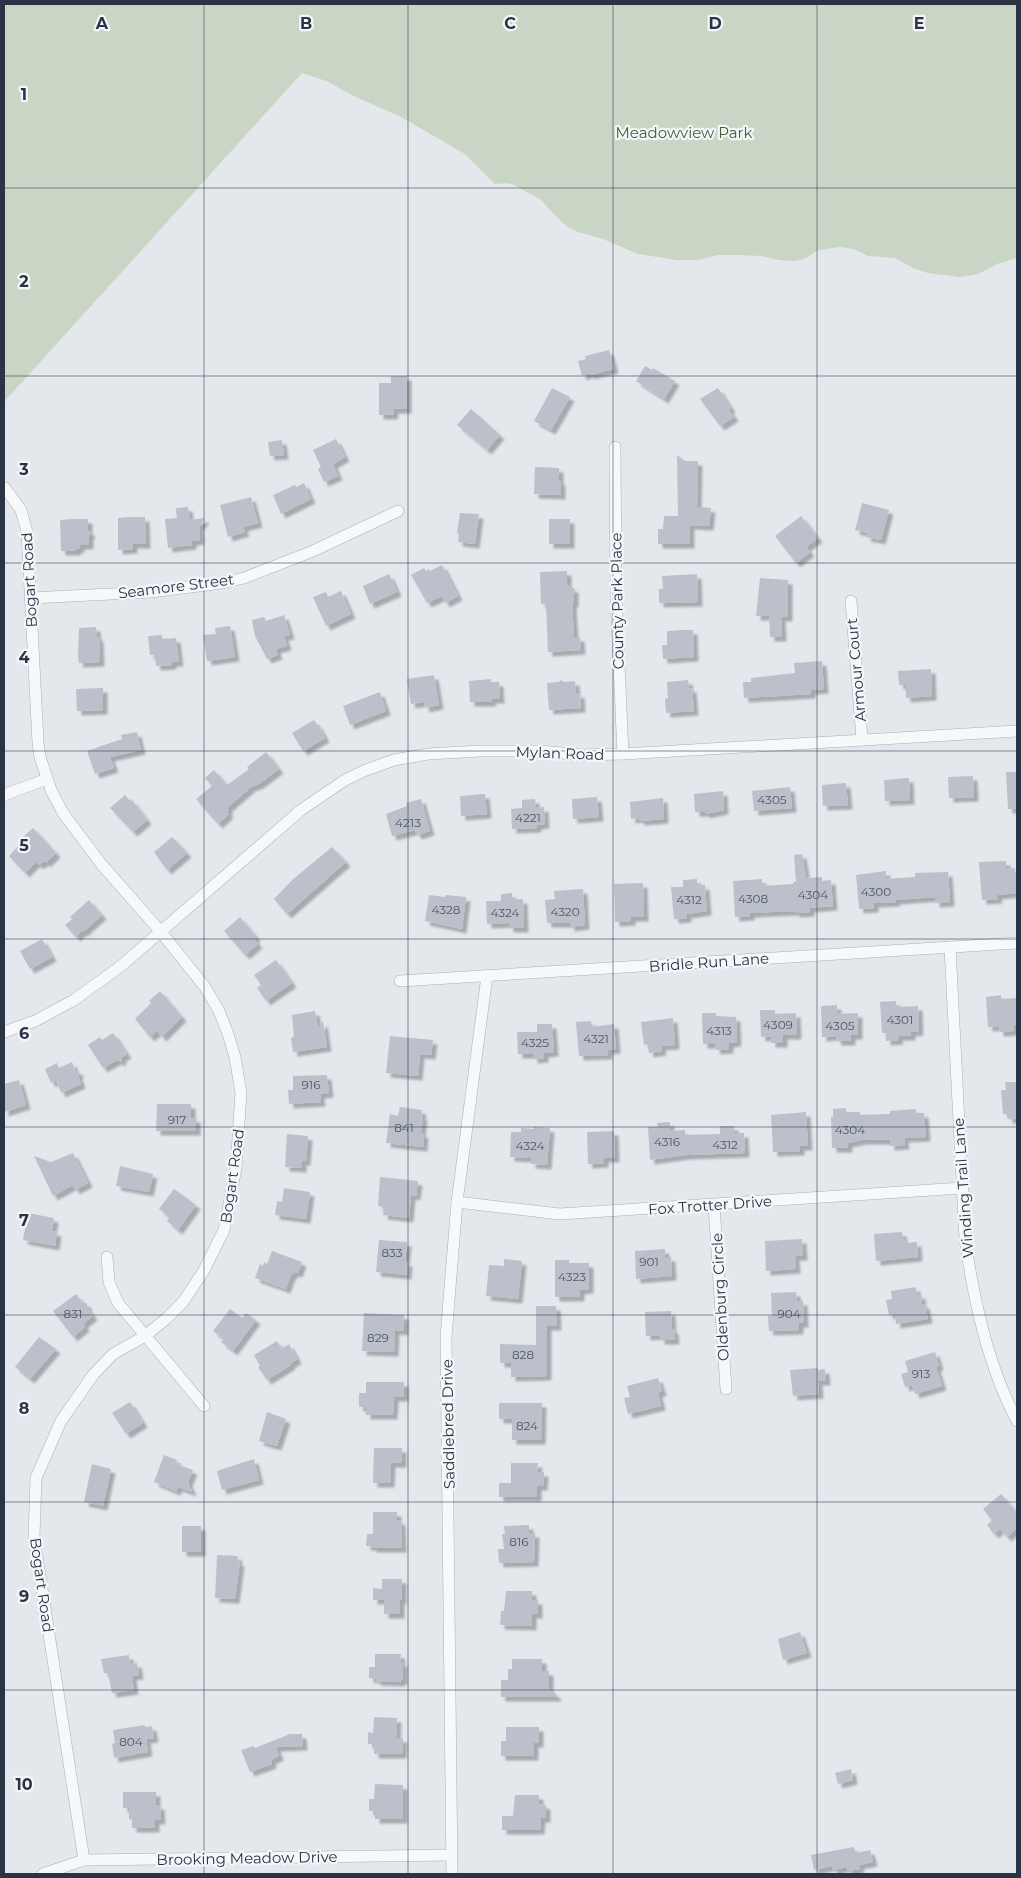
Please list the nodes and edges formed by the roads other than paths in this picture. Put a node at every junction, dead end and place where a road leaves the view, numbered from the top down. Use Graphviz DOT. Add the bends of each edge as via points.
graph roads {
  1 [pos="615,447"];
  2 [pos="5,488"];
  3 [pos="398,511"];
  4 [pos="31,598"];
  5 [pos="850,601"];
  6 [pos="1017,731"];
  7 [pos="862,739"];
  8 [pos="623,754"];
  9 [pos="47,779"];
  10 [pos="4,795"];
  11 [pos="161,932"];
  12 [pos="1017,943"];
  13 [pos="950,946"];
  14 [pos="487,976"];
  15 [pos="400,981"];
  16 [pos="4,1032"];
  17 [pos="962,1188"];
  18 [pos="457,1202"];
  19 [pos="714,1205"];
  20 [pos="107,1257"];
  21 [pos="145,1336"];
  22 [pos="726,1389"];
  23 [pos="204,1406"];
  24 [pos="1017,1421"];
  25 [pos="452,1854"];
  26 [pos="84,1860"];
  27 [pos="43,1874"];
  28 [pos="452,1874"];
  1 -- 8 [label="street, County Park Place" via="616,597"];
  2 -- 4 [label="street, Bogart Road" via="25,520"];
  3 -- 4 [label="street, Seamore Street" via="313,551 244,578 151,592"];
  4 -- 9 [label="street, Bogart Road" via="38,742"];
  5 -- 7 [label="street, Armour Court"];
  6 -- 7 [label="street, Mylan Road"];
  7 -- 8 [label="street, Mylan Road"];
  8 -- 11 [label="street, Mylan Road" via="541,750 428,754 394,760 366,770 301,810"];
  9 -- 10 [label="street"];
  9 -- 11 [label="street, Bogart Road" via="73,829"];
  11 -- 16 [label="street, Mylan Road" via="74,1000 35,1021"];
  11 -- 21 [label="street, Bogart Road" via="205,987 219,1011 235,1057 242,1093 236,1168 224,1230 188,1295 168,1318"];
  12 -- 13 [label="street, Bridle Run Lane"];
  13 -- 14 [label="street, Bridle Run Lane"];
  13 -- 17 [label="street, Winding Trail Lane"];
  14 -- 15 [label="street, Bridle Run Lane"];
  14 -- 18 [label="street, Saddlebred Drive"];
  17 -- 19 [label="street, Fox Trotter Drive"];
  17 -- 24 [label="street, Winding Trail Lane" via="972,1286 1004,1396"];
  18 -- 19 [label="street, Fox Trotter Drive" via="560,1214"];
  18 -- 25 [label="street, Saddlebred Drive" via="446,1337"];
  19 -- 22 [label="street, Oldenburg Circle"];
  20 -- 21 [label="street" via="112,1292"];
  21 -- 23 [label="street"];
  21 -- 26 [label="street, Bogart Road" via="113,1354 93,1375 61,1421 36,1478 34,1537"];
  25 -- 26 [label="street, Brooking Meadow Drive"];
  25 -- 28 [label="street, Saddlebred Drive"];
  26 -- 27 [label="street, Brooking Meadow Drive"];
}
